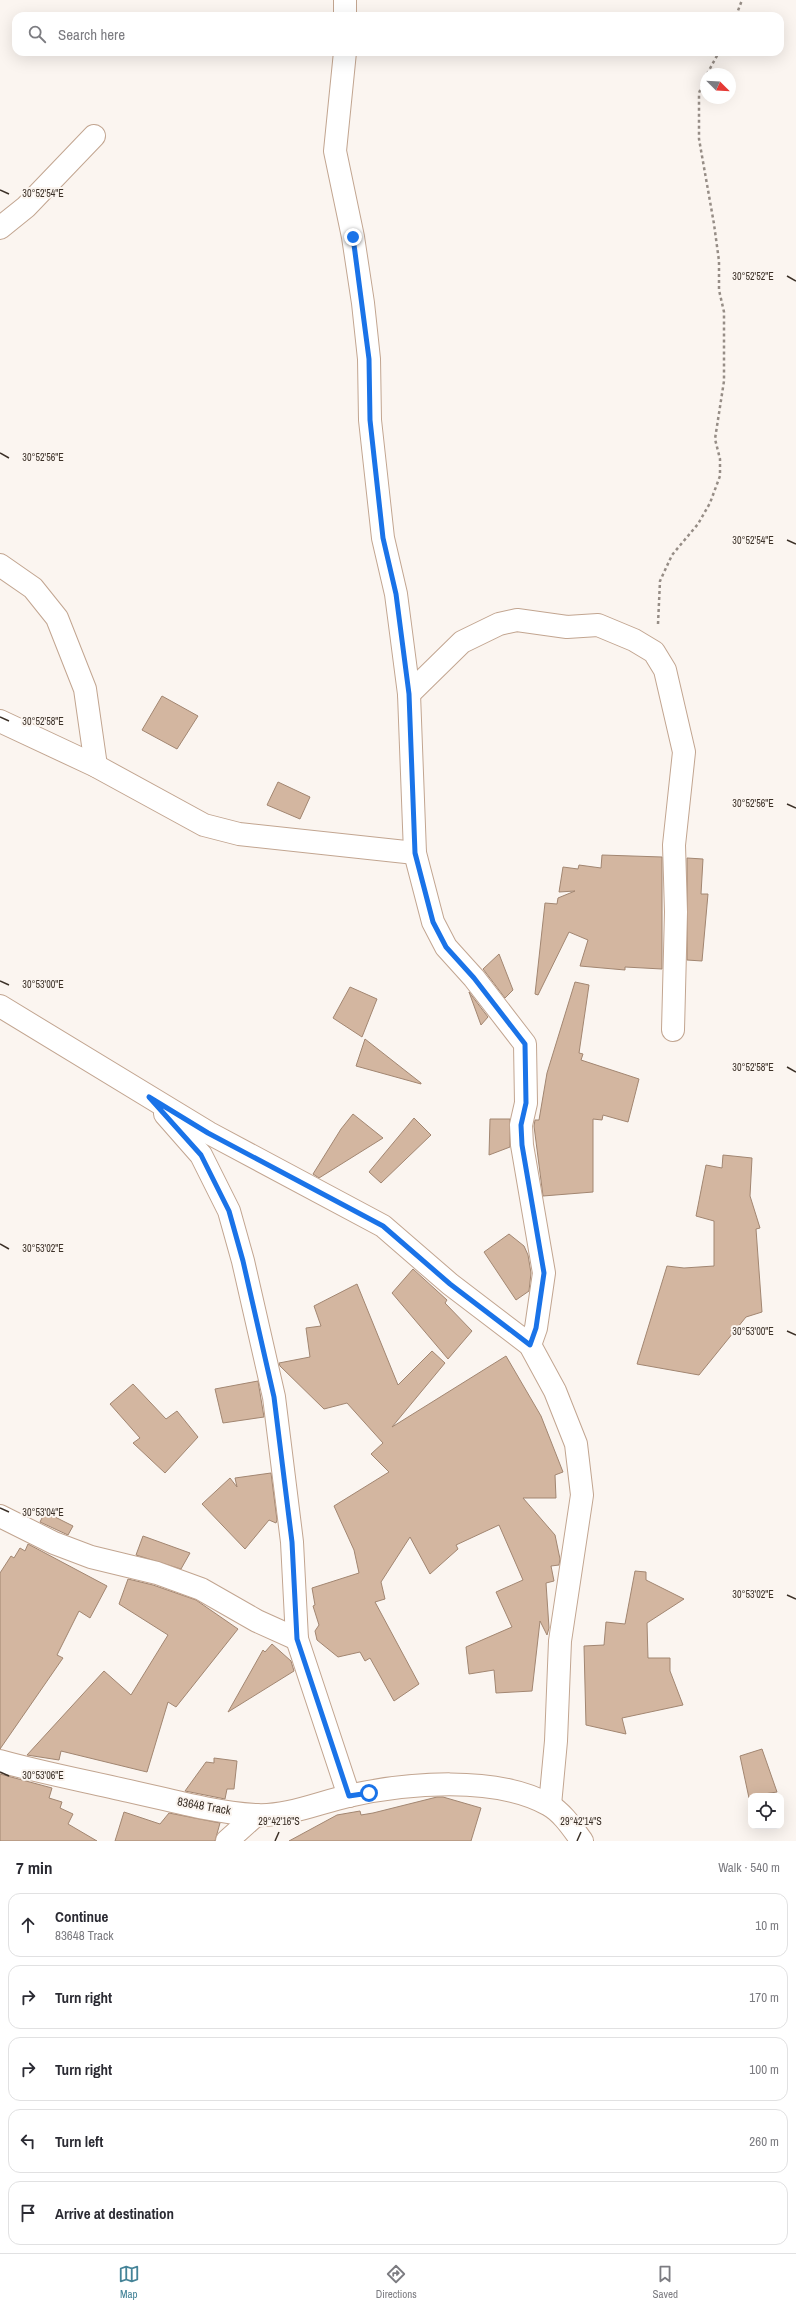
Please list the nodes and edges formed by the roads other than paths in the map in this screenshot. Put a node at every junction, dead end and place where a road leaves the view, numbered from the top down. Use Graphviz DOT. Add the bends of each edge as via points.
graph roads {
  1 [pos="345,0"];
  2 [pos="345,12"];
  3 [pos="345,56"];
  4 [pos="94,136"];
  5 [pos="0,228"];
  6 [pos="0,565"];
  7 [pos="409,694"];
  8 [pos="0,721"];
  9 [pos="96,766"];
  10 [pos="415,853"];
  11 [pos="0,1006"];
  12 [pos="673,1030"];
  13 [pos="149,1097"];
  14 [pos="530,1345"];
  15 [pos="0,1516"];
  16 [pos="297,1639"];
  17 [pos="0,1761"];
  18 [pos="349,1796"];
  19 [pos="550,1806"];
  20 [pos="256,1815"];
  21 [pos="227,1841"];
  22 [pos="582,1841"];
  1 -- 2 [label="street"];
  3 -- 7 [label="street" via="335,151 353,237 363,303 369,359 370,420 383,538 396,594"];
  4 -- 5 [label="street" via="26,207"];
  6 -- 9 [label="street" via="32,588 57,618 85,689"];
  7 -- 10 [label="street"];
  7 -- 12 [label="street" via="462,642 499,624 517,620 567,627 598,625 634,640 654,652 665,670 684,752 674,845 676,912"];
  8 -- 9 [label="street"];
  9 -- 10 [label="street" via="204,825 239,834"];
  10 -- 14 [label="street" via="433,922 446,947 474,978 525,1044 526,1103 521,1125 522,1145 544,1273 536,1328"];
  11 -- 13 [label="street"];
  13 -- 14 [label="street" via="208,1133 383,1226 450,1284"];
  13 -- 16 [label="street" via="201,1155 229,1211 243,1261 274,1397 292,1542"];
  14 -- 19 [label="street" via="555,1391 576,1444 582,1495 560,1641 556,1741"];
  15 -- 16 [label="street" via="54,1543 91,1557 157,1573 201,1589"];
  16 -- 18 [label="street"];
  17 -- 20 [label="street, 83648 Track" via="205,1808"];
  18 -- 19 [label="street, 83648 Track" via="441,1783 515,1792"];
  18 -- 20 [label="street, 83648 Track" via="275,1814"];
  19 -- 22 [label="street, 83648 Track"];
  20 -- 21 [label="street"];
}
